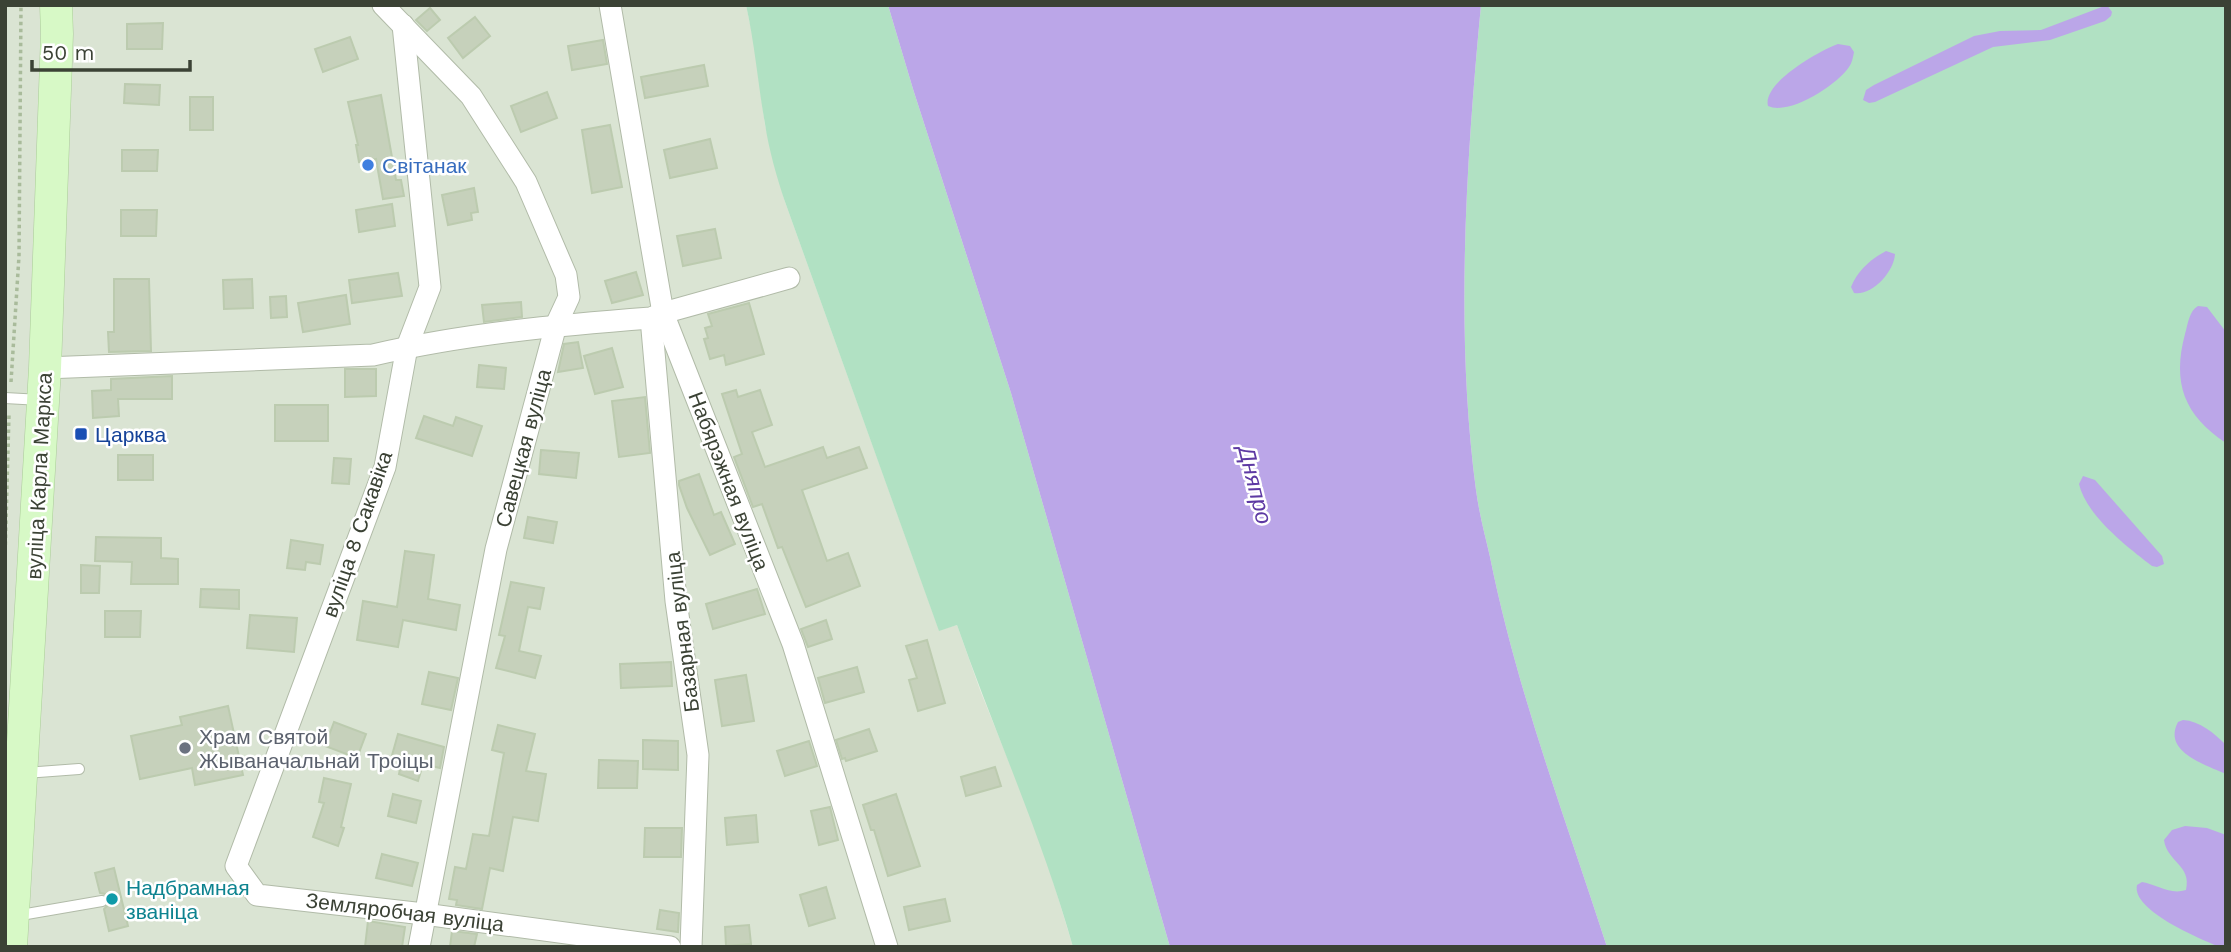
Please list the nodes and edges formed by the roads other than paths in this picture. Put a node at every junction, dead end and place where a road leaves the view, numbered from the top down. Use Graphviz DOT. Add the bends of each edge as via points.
graph roads {
  1 [pos="56,5"];
  2 [pos="383,5"];
  3 [pos="610,5"];
  4 [pos="403,25"];
  5 [pos="789,278"];
  6 [pos="657,315"];
  7 [pos="556,325"];
  8 [pos="407,347"];
  9 [pos="45,368"];
  10 [pos="8,398"];
  11 [pos="43,400"];
  12 [pos="79,769"];
  13 [pos="22,774"];
  14 [pos="236,866"];
  15 [pos="102,901"];
  16 [pos="424,914"];
  17 [pos="13,916"];
  18 [pos="11,947"];
  19 [pos="419,947"];
  20 [pos="670,947"];
  21 [pos="691,947"];
  22 [pos="887,947"];
  1 -- 9 [label="main road, вуліца Карла Маркса"];
  2 -- 4 [label="street, Савецкая вуліца"];
  3 -- 6 [label="street, Набярэжная вуліца"];
  4 -- 7 [label="street, Савецкая вуліца" via="471,96 526,182 566,275 569,297"];
  4 -- 8 [label="street, вуліца 8 Сакавіка" via="429,286"];
  5 -- 6 [label="street"];
  6 -- 7 [label="street"];
  6 -- 21 [label="street, Базарная вуліца" via="676,601 698,755"];
  6 -- 22 [label="street, Набярэжная вуліца" via="793,644"];
  7 -- 8 [label="street"];
  7 -- 16 [label="street, Савецкая вуліца" via="496,549"];
  8 -- 9 [label="street" via="373,355"];
  8 -- 14 [label="street, вуліца 8 Сакавіка" via="385,467"];
  9 -- 11 [label="main road, вуліца Карла Маркса"];
  10 -- 11 [label="lane"];
  11 -- 13 [label="main road, вуліца Карла Маркса"];
  12 -- 13 [label="lane"];
  13 -- 17 [label="main road, вуліца Карла Маркса"];
  14 -- 16 [label="street, Земляробчая вуліца" via="257,895"];
  15 -- 17 [label="lane"];
  16 -- 19 [label="street, Савецкая вуліца"];
  16 -- 20 [label="street, Земляробчая вуліца"];
  17 -- 18 [label="main road, вуліца Карла Маркса"];
}
